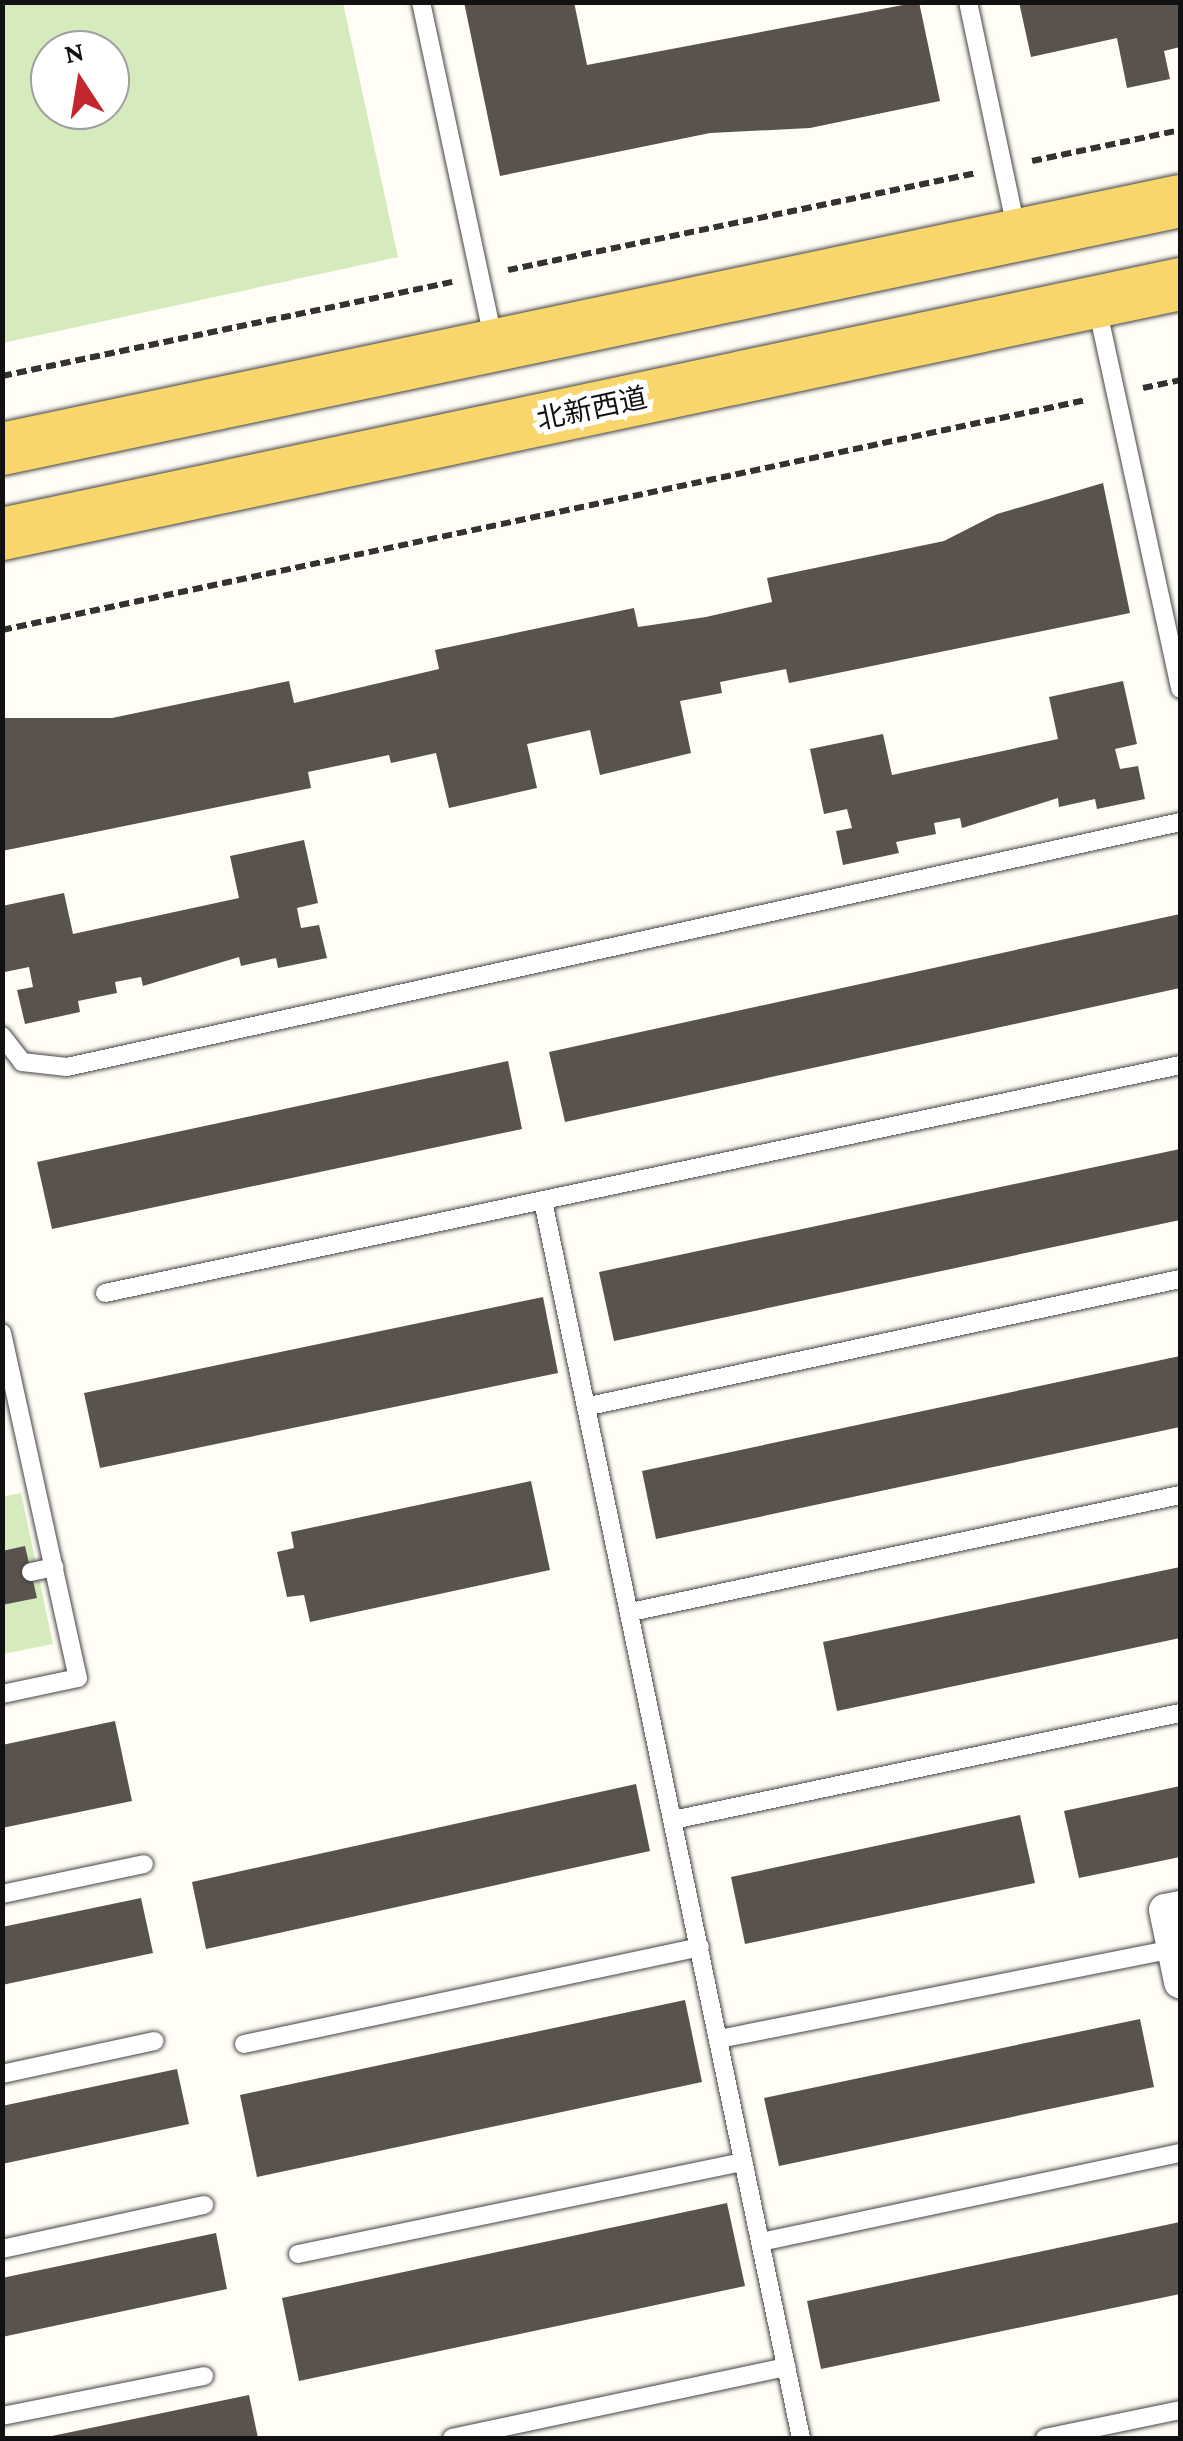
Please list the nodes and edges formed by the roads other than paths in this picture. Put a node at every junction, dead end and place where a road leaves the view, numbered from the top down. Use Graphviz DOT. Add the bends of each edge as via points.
graph roads {
  1 [pos="421,2"];
  2 [pos="968,2"];
  3 [pos="1180,202"];
  4 [pos="1018,234"];
  5 [pos="1180,284"];
  6 [pos="1096,302"];
  7 [pos="494,344"];
  8 [pos="2,450"];
  9 [pos="2,534"];
  10 [pos="1180,689"];
  11 [pos="1180,822"];
  12 [pos="2,1036"];
  13 [pos="1180,1065"];
  14 [pos="543,1201"];
  15 [pos="1180,1280"];
  16 [pos="105,1293"];
  17 [pos="2,1334"];
  18 [pos="589,1406"];
  19 [pos="1180,1495"];
  20 [pos="54,1567"];
  21 [pos="31,1572"];
  22 [pos="631,1612"];
  23 [pos="2,1694"];
  24 [pos="1180,1712"];
  25 [pos="674,1820"];
  26 [pos="144,1864"];
  27 [pos="2,1894"];
  28 [pos="1180,1907"];
  29 [pos="700,1946"];
  30 [pos="1174,1949"];
  31 [pos="1180,1982"];
  32 [pos="719,2039"];
  33 [pos="154,2041"];
  34 [pos="244,2044"];
  35 [pos="2,2074"];
  36 [pos="1180,2153"];
  37 [pos="744,2162"];
  38 [pos="204,2205"];
  39 [pos="761,2242"];
  40 [pos="2,2249"];
  41 [pos="298,2254"];
  42 [pos="787,2367"];
  43 [pos="204,2376"];
  44 [pos="1180,2410"];
  45 [pos="2,2416"];
  46 [pos="452,2438"];
  47 [pos="801,2438"];
  48 [pos="1045,2438"];
  1 -- 7 [label="lane"];
  2 -- 4 [label="lane"];
  3 -- 4 [label="main road"];
  4 -- 7 [label="main road"];
  5 -- 6 [label="main road, 北新西道"];
  6 -- 9 [label="main road, 北新西道"];
  6 -- 10 [label="lane"];
  7 -- 8 [label="main road"];
  11 -- 12 [label="lane" via="67,1067 22,1062"];
  13 -- 14 [label="lane"];
  14 -- 16 [label="lane"];
  14 -- 18 [label="lane"];
  15 -- 18 [label="lane"];
  17 -- 20 [label="lane"];
  18 -- 22 [label="lane"];
  19 -- 22 [label="lane"];
  20 -- 21 [label="lane"];
  20 -- 23 [label="lane" via="78,1678"];
  22 -- 25 [label="lane"];
  24 -- 25 [label="lane"];
  25 -- 29 [label="lane"];
  26 -- 27 [label="lane"];
  28 -- 30 [label="street" via="1165,1910"];
  29 -- 32 [label="lane"];
  29 -- 34 [label="lane"];
  30 -- 31 [label="street"];
  30 -- 32 [label="lane"];
  32 -- 37 [label="lane"];
  33 -- 35 [label="lane"];
  36 -- 39 [label="lane"];
  37 -- 39 [label="lane"];
  37 -- 41 [label="lane"];
  38 -- 40 [label="lane"];
  39 -- 42 [label="lane"];
  42 -- 46 [label="lane"];
  42 -- 47 [label="lane"];
  43 -- 45 [label="lane"];
  44 -- 48 [label="lane"];
}
